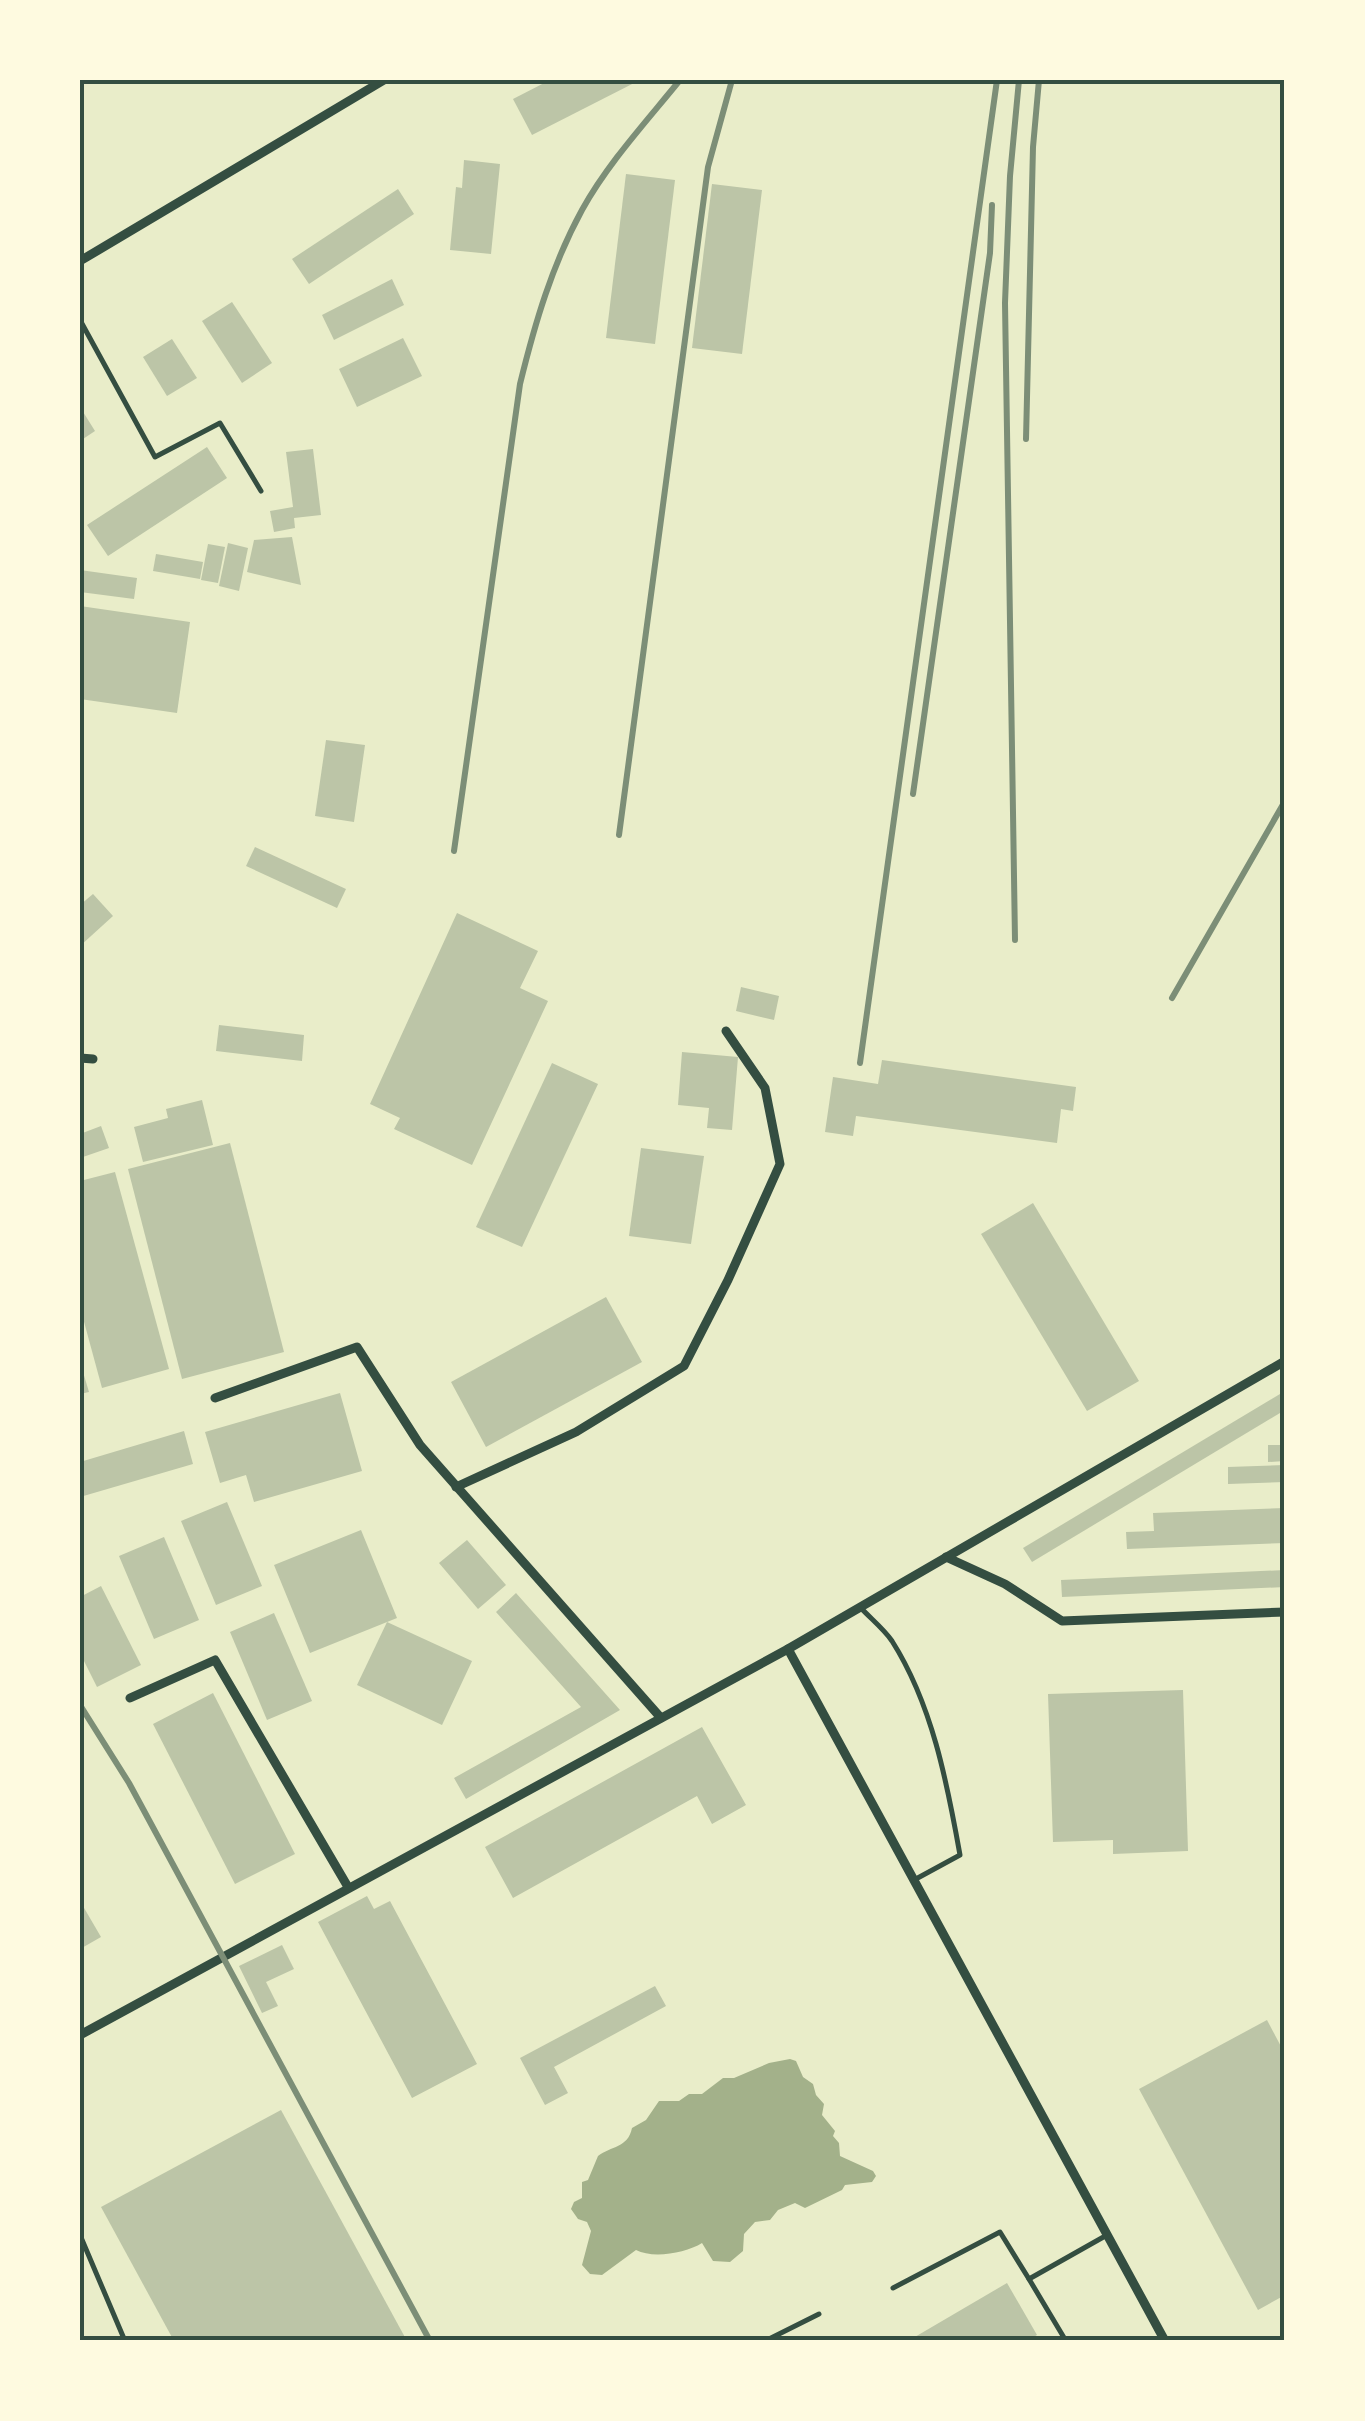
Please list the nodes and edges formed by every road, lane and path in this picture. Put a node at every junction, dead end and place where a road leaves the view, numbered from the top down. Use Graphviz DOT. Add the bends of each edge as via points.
graph roads {
  1 [pos="384,80"];
  2 [pos="80,261"];
  3 [pos="80,320"];
  4 [pos="261,491"];
  5 [pos="726,1031"];
  6 [pos="80,1058"];
  7 [pos="93,1059"];
  8 [pos="1285,1361"];
  9 [pos="216,1398"];
  10 [pos="456,1486"];
  11 [pos="946,1557"];
  12 [pos="860,1607"];
  13 [pos="1285,1612"];
  14 [pos="788,1649"];
  15 [pos="130,1698"];
  16 [pos="661,1718"];
  17 [pos="914,1880"];
  18 [pos="348,1888"];
  19 [pos="80,2035"];
  20 [pos="80,2235"];
  21 [pos="1107,2235"];
  22 [pos="1029,2280"];
  23 [pos="893,2288"];
  24 [pos="819,2314"];
  25 [pos="126,2341"];
  26 [pos="765,2341"];
  27 [pos="1066,2341"];
  28 [pos="1165,2341"];
  1 -- 2 [label="street"];
  3 -- 4 [label="lane" via="155,457 220,423"];
  5 -- 10 [label="street" via="765,1088 780,1164 684,1366 576,1432"];
  6 -- 7 [label="street"];
  8 -- 11 [label="street"];
  9 -- 10 [label="street" via="357,1348 420,1446"];
  10 -- 16 [label="street"];
  11 -- 12 [label="street"];
  11 -- 13 [label="street" via="1006,1584 1062,1621"];
  12 -- 14 [label="street"];
  12 -- 17 [label="lane" via="891,1640 908,1675 936,1740 951,1802 960,1855"];
  14 -- 16 [label="street"];
  14 -- 17 [label="street"];
  15 -- 18 [label="street" via="215,1660"];
  16 -- 18 [label="street"];
  17 -- 21 [label="street"];
  18 -- 19 [label="street"];
  20 -- 25 [label="lane"];
  21 -- 22 [label="lane"];
  21 -- 28 [label="street"];
  22 -- 23 [label="lane" via="1000,2232"];
  22 -- 27 [label="lane"];
  24 -- 26 [label="lane"];
}
